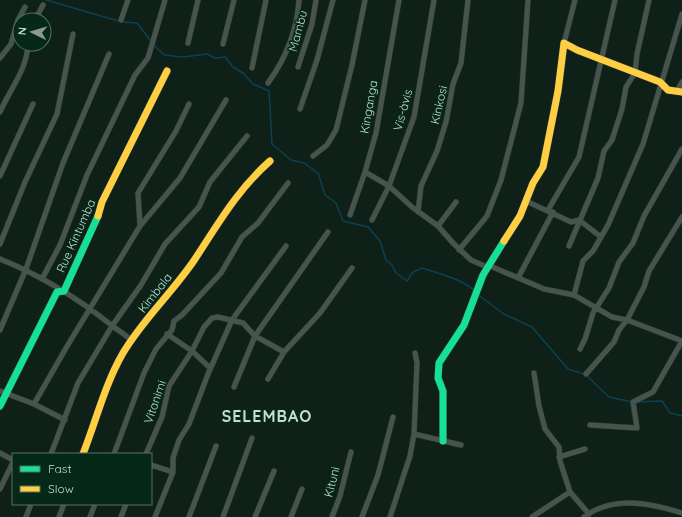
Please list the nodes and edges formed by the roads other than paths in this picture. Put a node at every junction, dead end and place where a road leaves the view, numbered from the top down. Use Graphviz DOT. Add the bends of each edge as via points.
graph roads {
  1 [pos="128,0"];
  2 [pos="165,0"];
  3 [pos="198,0"];
  4 [pos="234,0"];
  5 [pos="266,0"];
  6 [pos="299,0"];
  7 [pos="316,0"];
  8 [pos="332,0"];
  9 [pos="365,0"];
  10 [pos="399,0"];
  11 [pos="434,0"];
  12 [pos="468,0"];
  13 [pos="528,0"];
  14 [pos="575,0"];
  15 [pos="615,0"];
  16 [pos="649,0"];
  17 [pos="43,5"];
  18 [pos="25,7"];
  19 [pos="39,12"];
  20 [pos="682,14"];
  21 [pos="121,20"];
  22 [pos="73,34"];
  23 [pos="188,43"];
  24 [pos="564,43"];
  25 [pos="223,44"];
  26 [pos="27,52"];
  27 [pos="109,54"];
  28 [pos="0,58"];
  29 [pos="600,58"];
  30 [pos="298,67"];
  31 [pos="252,68"];
  32 [pos="167,71"];
  33 [pos="635,73"];
  34 [pos="660,82"];
  35 [pos="682,82"];
  36 [pos="268,83"];
  37 [pos="680,92"];
  38 [pos="226,100"];
  39 [pos="33,104"];
  40 [pos="189,104"];
  41 [pos="300,110"];
  42 [pos="0,112"];
  43 [pos="247,136"];
  44 [pos="682,149"];
  45 [pos="313,156"];
  46 [pos="270,161"];
  47 [pos="365,172"];
  48 [pos="0,176"];
  49 [pos="288,184"];
  50 [pos="389,186"];
  51 [pos="526,200"];
  52 [pos="456,202"];
  53 [pos="550,211"];
  54 [pos="418,212"];
  55 [pos="350,215"];
  56 [pos="682,217"];
  57 [pos="372,220"];
  58 [pos="579,220"];
  59 [pos="140,226"];
  60 [pos="438,226"];
  61 [pos="328,232"];
  62 [pos="601,237"];
  63 [pos="0,244"];
  64 [pos="286,246"];
  65 [pos="569,246"];
  66 [pos="459,250"];
  67 [pos="0,259"];
  68 [pos="488,266"];
  69 [pos="352,268"];
  70 [pos="26,269"];
  71 [pos="518,278"];
  72 [pos="42,279"];
  73 [pos="64,291"];
  74 [pos="574,295"];
  75 [pos="90,308"];
  76 [pos="596,308"];
  77 [pos="232,320"];
  78 [pos="627,320"];
  79 [pos="112,326"];
  80 [pos="0,330"];
  81 [pos="167,334"];
  82 [pos="254,336"];
  83 [pos="132,341"];
  84 [pos="682,341"];
  85 [pos="580,350"];
  86 [pos="192,351"];
  87 [pos="284,352"];
  88 [pos="416,353"];
  89 [pos="210,368"];
  90 [pos="534,373"];
  91 [pos="586,374"];
  92 [pos="268,379"];
  93 [pos="234,387"];
  94 [pos="3,392"];
  95 [pos="34,404"];
  96 [pos="0,406"];
  97 [pos="393,417"];
  98 [pos="64,420"];
  99 [pos="590,425"];
  100 [pos="414,434"];
  101 [pos="252,438"];
  102 [pos="443,441"];
  103 [pos="461,445"];
  104 [pos="216,446"];
  105 [pos="585,449"];
  106 [pos="350,452"];
  107 [pos="0,453"];
  108 [pos="51,453"];
  109 [pos="83,453"];
  110 [pos="114,453"];
  111 [pos="146,453"];
  112 [pos="559,457"];
  113 [pos="12,460"];
  114 [pos="12,463"];
  115 [pos="152,465"];
  116 [pos="274,471"];
  117 [pos="173,472"];
  118 [pos="0,489"];
  119 [pos="302,489"];
  120 [pos="570,492"];
  121 [pos="31,505"];
  122 [pos="64,505"];
  123 [pos="95,505"];
  124 [pos="126,505"];
  125 [pos="682,513"];
  126 [pos="587,515"];
  127 [pos="26,517"];
  128 [pos="59,517"];
  129 [pos="90,517"];
  130 [pos="121,517"];
  131 [pos="155,517"];
  132 [pos="189,517"];
  133 [pos="223,517"];
  134 [pos="256,517"];
  135 [pos="291,517"];
  136 [pos="332,517"];
  137 [pos="362,517"];
  138 [pos="390,517"];
  139 [pos="532,517"];
  1 -- 21 [label="street"];
  2 -- 72 [label="street" via="148,58 135,75 87,175 60,245"];
  3 -- 23 [label="street"];
  4 -- 25 [label="street"];
  5 -- 31 [label="street"];
  6 -- 36 [label="street" via="295,29 280,67"];
  7 -- 30 [label="street, Mambu" via="312,24"];
  8 -- 41 [label="street" via="317,60"];
  9 -- 45 [label="street" via="336,130 327,145"];
  10 -- 47 [label="street, Kinganga" via="376,133"];
  11 -- 50 [label="street, Vis-àvis" via="416,108"];
  12 -- 54 [label="street, Kinkosi" via="461,63 453,84 446,122 437,151 421,186"];
  13 -- 66 [label="street" via="521,102 501,180 487,216"];
  14 -- 24 [label="street"];
  15 -- 29 [label="street"];
  16 -- 33 [label="street"];
  17 -- 19 [label="street"];
  18 -- 28 [label="street" via="11,44"];
  20 -- 34 [label="street"];
  22 -- 63 [label="street" via="57,114 25,182"];
  24 -- 29 [label="street"];
  24 -- 51 [label="street" via="544,165 533,182"];
  26 -- 42 [label="street" via="22,71"];
  27 -- 70 [label="street" via="63,163"];
  29 -- 33 [label="street"];
  29 -- 53 [label="street" via="596,87 579,157"];
  32 -- 73 [label="street, Rue Kintumba" via="102,202 97,221"];
  33 -- 34 [label="street"];
  33 -- 58 [label="street" via="626,87 612,140 604,151 598,178"];
  34 -- 37 [label="street" via="668,90"];
  34 -- 62 [label="street" via="643,144"];
  35 -- 37 [label="street"];
  38 -- 59 [label="street" via="180,178"];
  39 -- 48 [label="street"];
  40 -- 59 [label="street" via="176,131 138,193"];
  43 -- 79 [label="street" via="210,182 199,207 165,244"];
  44 -- 76 [label="street"];
  46 -- 83 [label="street, Kimbala" via="235,200 185,273"];
  47 -- 50 [label="street"];
  47 -- 55 [label="street, Kinganga"];
  49 -- 81 [label="street" via="258,223 242,237 221,273 174,321 172,330"];
  50 -- 54 [label="street"];
  50 -- 57 [label="street, Vis-àvis"];
  51 -- 53 [label="street"];
  51 -- 68 [label="street" via="520,216"];
  52 -- 60 [label="street"];
  53 -- 58 [label="street" via="571,222"];
  53 -- 71 [label="street"];
  54 -- 60 [label="street"];
  56 -- 78 [label="street" via="649,271"];
  58 -- 62 [label="street"];
  58 -- 65 [label="street"];
  59 -- 75 [label="street"];
  60 -- 66 [label="street"];
  61 -- 82 [label="street"];
  62 -- 74 [label="street" via="593,251 582,261"];
  64 -- 77 [label="street"];
  66 -- 68 [label="street" via="471,260"];
  67 -- 70 [label="street"];
  68 -- 71 [label="street"];
  68 -- 102 [label="street" via="464,325 439,363 438,378 443,391"];
  69 -- 87 [label="street" via="320,313"];
  70 -- 72 [label="street"];
  70 -- 80 [label="street"];
  71 -- 74 [label="street" via="554,292"];
  72 -- 73 [label="street"];
  73 -- 75 [label="street"];
  73 -- 94 [label="street, Rue Kintumba" via="57,292"];
  74 -- 76 [label="street"];
  75 -- 79 [label="street"];
  75 -- 95 [label="street"];
  76 -- 78 [label="street" via="612,317"];
  76 -- 85 [label="street"];
  77 -- 82 [label="street" via="243,323"];
  77 -- 86 [label="street, Vitanimi" via="212,318 204,327"];
  77 -- 89 [label="street"];
  78 -- 84 [label="street"];
  78 -- 91 [label="street" via="621,326 614,342"];
  79 -- 83 [label="street"];
  79 -- 98 [label="street" via="78,383"];
  81 -- 86 [label="street"];
  81 -- 110 [label="street" via="150,361"];
  82 -- 87 [label="street"];
  82 -- 93 [label="street"];
  83 -- 109 [label="street, Kimbala" via="117,364"];
  84 -- 99 [label="street" via="653,392 633,402 637,428"];
  86 -- 89 [label="street"];
  86 -- 111 [label="street, Vitanimi" via="169,386 162,417"];
  87 -- 92 [label="street"];
  88 -- 100 [label="street"];
  89 -- 117 [label="street" via="190,424 179,440 173,458"];
  90 -- 112 [label="street" via="542,420 545,429 559,447"];
  94 -- 95 [label="street"];
  94 -- 96 [label="street, Rue Kintumba"];
  95 -- 98 [label="street"];
  97 -- 137 [label="street" via="378,475"];
  98 -- 108 [label="street"];
  100 -- 102 [label="street"];
  100 -- 138 [label="street" via="410,456"];
  101 -- 133 [label="street"];
  102 -- 103 [label="street"];
  104 -- 132 [label="street"];
  105 -- 112 [label="street"];
  106 -- 136 [label="street, Kituni" via="340,496"];
  107 -- 113 [label="street"];
  112 -- 120 [label="street"];
  114 -- 118 [label="street"];
  115 -- 117 [label="street"];
  116 -- 134 [label="street"];
  117 -- 131 [label="street"];
  119 -- 135 [label="street"];
  120 -- 126 [label="street"];
  120 -- 139 [label="street"];
  121 -- 127 [label="street"];
  122 -- 128 [label="street"];
  123 -- 129 [label="street"];
  124 -- 130 [label="street"];
  125 -- 126 [label="street" via="659,506 630,502"];
}
